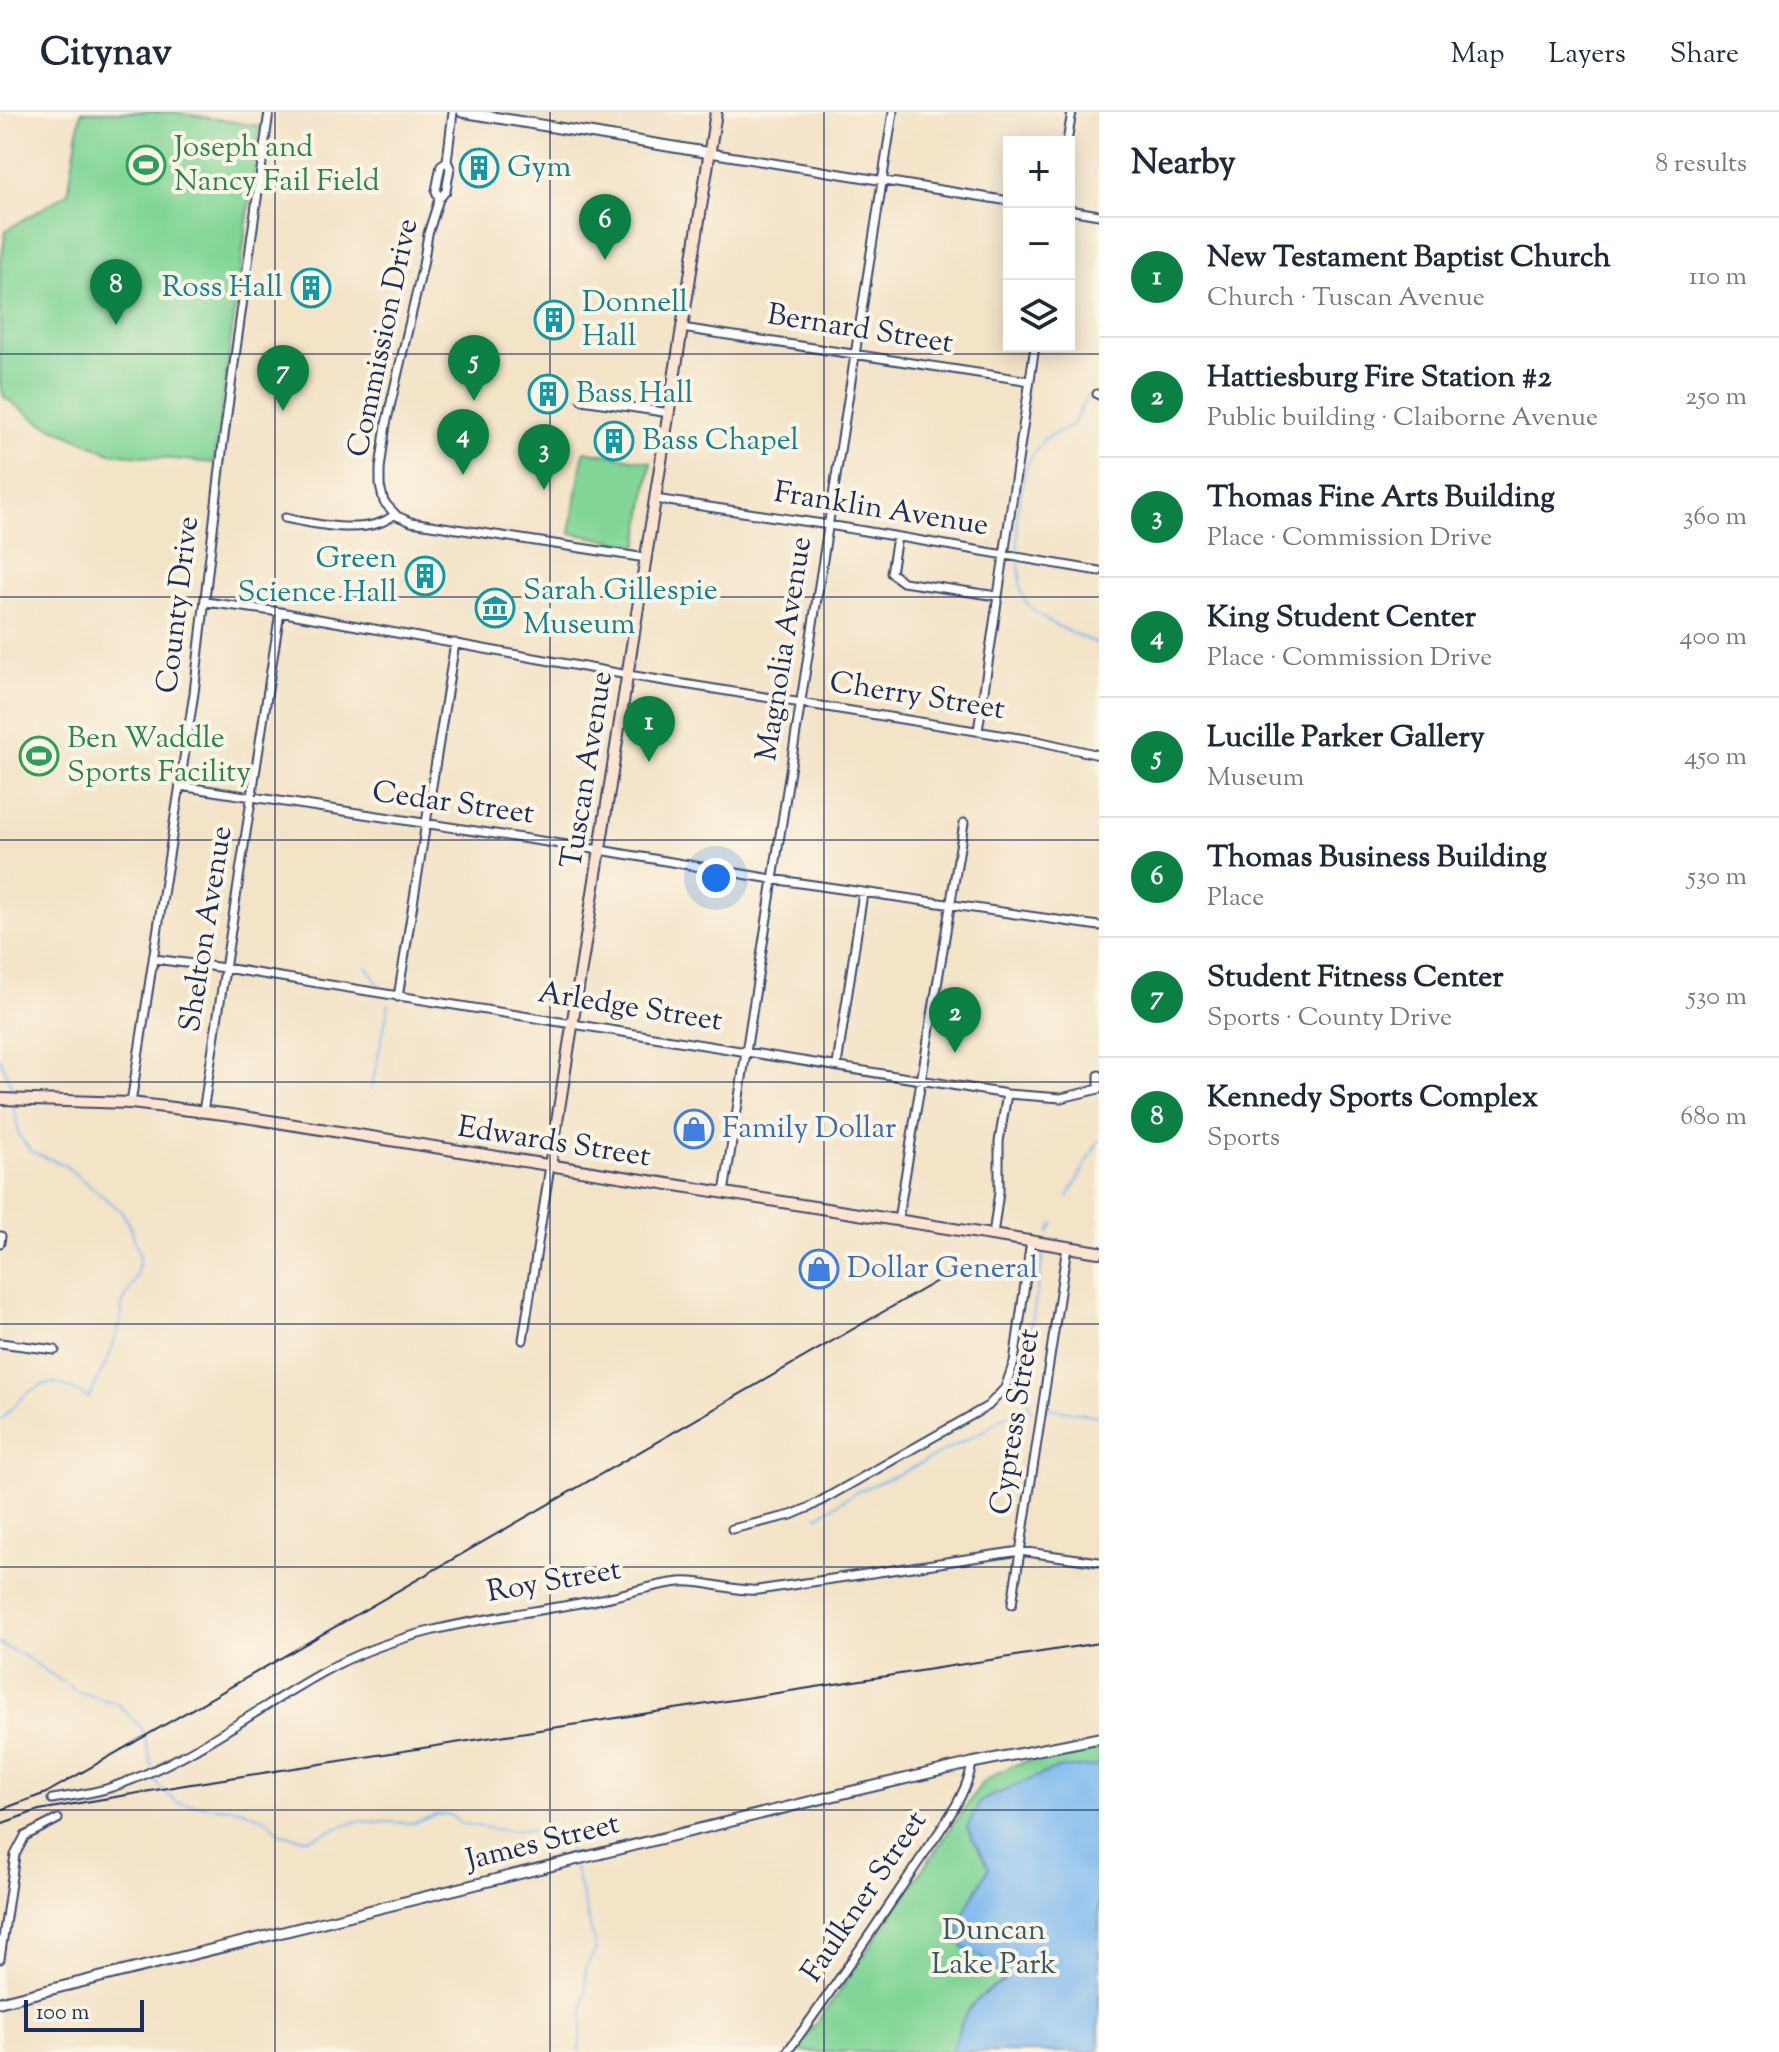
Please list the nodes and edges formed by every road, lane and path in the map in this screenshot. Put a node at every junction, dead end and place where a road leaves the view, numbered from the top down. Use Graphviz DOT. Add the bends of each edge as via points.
graph roads {
  1 [pos="269,112"];
  2 [pos="453,112"];
  3 [pos="462,112"];
  4 [pos="716,112"];
  5 [pos="893,112"];
  6 [pos="1072,112"];
  7 [pos="1068,136"];
  8 [pos="710,153"];
  9 [pos="883,180"];
  10 [pos="1003,200"];
  11 [pos="1075,211"];
  12 [pos="1099,215"];
  13 [pos="682,328"];
  14 [pos="1034,352"];
  15 [pos="855,354"];
  16 [pos="1030,381"];
  17 [pos="582,400"];
  18 [pos="670,413"];
  19 [pos="655,499"];
  20 [pos="395,514"];
  21 [pos="285,518"];
  22 [pos="829,525"];
  23 [pos="897,537"];
  24 [pos="1004,554"];
  25 [pos="646,558"];
  26 [pos="1099,571"];
  27 [pos="997,596"];
  28 [pos="206,602"];
  29 [pos="280,612"];
  30 [pos="455,643"];
  31 [pos="628,675"];
  32 [pos="802,702"];
  33 [pos="978,731"];
  34 [pos="1099,755"];
  35 [pos="180,786"];
  36 [pos="252,798"];
  37 [pos="964,823"];
  38 [pos="426,824"];
  39 [pos="600,850"];
  40 [pos="772,879"];
  41 [pos="863,893"];
  42 [pos="952,905"];
  43 [pos="1099,926"];
  44 [pos="154,959"];
  45 [pos="225,968"];
  46 [pos="398,997"];
  47 [pos="573,1023"];
  48 [pos="746,1050"];
  49 [pos="837,1065"];
  50 [pos="1099,1075"];
  51 [pos="922,1079"];
  52 [pos="1099,1089"];
  53 [pos="1007,1094"];
  54 [pos="0,1099"];
  55 [pos="131,1103"];
  56 [pos="203,1112"];
  57 [pos="550,1166"];
  58 [pos="724,1193"];
  59 [pos="898,1220"];
  60 [pos="993,1235"];
  61 [pos="1031,1241"];
  62 [pos="1067,1247"];
  63 [pos="1099,1252"];
  64 [pos="523,1340"];
  65 [pos="0,1343"];
  66 [pos="55,1350"];
  67 [pos="732,1529"];
  68 [pos="1020,1551"];
  69 [pos="1099,1562"];
  70 [pos="1012,1604"];
  71 [pos="1099,1738"];
  72 [pos="972,1763"];
  73 [pos="52,1799"];
  74 [pos="58,1819"];
  75 [pos="0,1959"];
  76 [pos="0,2002"];
  77 [pos="787,2052"];
  1 -- 28 [label="street, County Drive"];
  2 -- 20 [label="street, Commission Drive" via="446,191 428,234 382,449 380,486 384,502"];
  3 -- 8 [label="street"];
  4 -- 8 [label="main road, Tuscan Avenue"];
  5 -- 9 [label="street, Magnolia Avenue"];
  6 -- 7 [label="street"];
  8 -- 9 [label="street"];
  8 -- 13 [label="main road, Tuscan Avenue"];
  9 -- 10 [label="street"];
  9 -- 15 [label="street, Magnolia Avenue"];
  11 -- 12 [label="street"];
  13 -- 15 [label="street, Bernard Street"];
  13 -- 18 [label="main road, Tuscan Avenue"];
  14 -- 16 [label="street"];
  15 -- 16 [label="street, Bernard Street"];
  15 -- 22 [label="street, Magnolia Avenue"];
  16 -- 24 [label="street"];
  17 -- 18 [label="street"];
  18 -- 19 [label="main road, Tuscan Avenue"];
  19 -- 22 [label="street, Franklin Avenue"];
  19 -- 25 [label="main road, Tuscan Avenue"];
  20 -- 21 [label="street" via="389,520 346,528"];
  20 -- 25 [label="street" via="411,522"];
  22 -- 23 [label="street, Franklin Avenue"];
  22 -- 32 [label="street, Magnolia Avenue"];
  23 -- 24 [label="street, Franklin Avenue"];
  23 -- 27 [label="street" via="891,573 896,579"];
  24 -- 26 [label="street, Franklin Avenue"];
  24 -- 27 [label="street"];
  25 -- 31 [label="main road, Tuscan Avenue"];
  27 -- 33 [label="street"];
  28 -- 29 [label="street, Cherry Street"];
  28 -- 35 [label="street, County Drive"];
  29 -- 30 [label="street, Cherry Street"];
  29 -- 36 [label="street, Shelton Avenue"];
  30 -- 31 [label="street, Cherry Street"];
  30 -- 38 [label="street"];
  31 -- 32 [label="street, Cherry Street"];
  31 -- 39 [label="main road, Tuscan Avenue"];
  32 -- 33 [label="street, Cherry Street"];
  32 -- 40 [label="street, Magnolia Avenue"];
  33 -- 34 [label="street, Cherry Street"];
  35 -- 36 [label="street, Cedar Street"];
  35 -- 44 [label="street, County Drive"];
  36 -- 38 [label="street, Cedar Street"];
  36 -- 45 [label="street, Shelton Avenue"];
  37 -- 42 [label="street"];
  38 -- 39 [label="street, Cedar Street"];
  38 -- 46 [label="street"];
  39 -- 40 [label="street, Cedar Street"];
  39 -- 47 [label="main road, Tuscan Avenue"];
  40 -- 41 [label="street, Cedar Street"];
  40 -- 48 [label="street, Magnolia Avenue"];
  41 -- 42 [label="street, Cedar Street"];
  41 -- 49 [label="street"];
  42 -- 43 [label="street, Cedar Street"];
  42 -- 51 [label="street"];
  44 -- 45 [label="street, Arledge Street"];
  44 -- 55 [label="street, County Drive"];
  45 -- 46 [label="street, Arledge Street"];
  45 -- 56 [label="street, Shelton Avenue"];
  46 -- 47 [label="street, Arledge Street"];
  47 -- 48 [label="street, Arledge Street"];
  47 -- 57 [label="main road, Tuscan Avenue"];
  48 -- 49 [label="street, Arledge Street"];
  48 -- 58 [label="street, Magnolia Avenue"];
  49 -- 51 [label="street, Arledge Street"];
  50 -- 52 [label="street"];
  51 -- 53 [label="street, Arledge Street"];
  51 -- 59 [label="street"];
  52 -- 53 [label="street, Arledge Street" via="1061,1098"];
  53 -- 60 [label="street"];
  54 -- 55 [label="main road, Edwards Street"];
  55 -- 56 [label="main road, Edwards Street"];
  56 -- 57 [label="main road, Edwards Street"];
  57 -- 58 [label="main road, Edwards Street"];
  57 -- 64 [label="street, Tuscan Avenue"];
  58 -- 59 [label="main road, Edwards Street"];
  59 -- 60 [label="main road, Edwards Street"];
  60 -- 61 [label="main road, Edwards Street"];
  61 -- 62 [label="main road, Edwards Street"];
  61 -- 67 [label="street" via="1014,1362 1005,1388 988,1406 810,1507"];
  62 -- 63 [label="main road, Edwards Street"];
  62 -- 68 [label="street, Cypress Street"];
  65 -- 66 [label="street"];
  68 -- 69 [label="street, Roy Street"];
  68 -- 70 [label="street, Cypress Street"];
  68 -- 73 [label="street, Roy Street" via="758,1590 679,1582 433,1628 335,1666 172,1761 99,1791"];
  71 -- 72 [label="street, James Street"];
  72 -- 76 [label="street, James Street"];
  72 -- 77 [label="street, Faulkner Street" via="963,1792"];
  74 -- 75 [label="street" via="25,1836 15,1855"];
}
